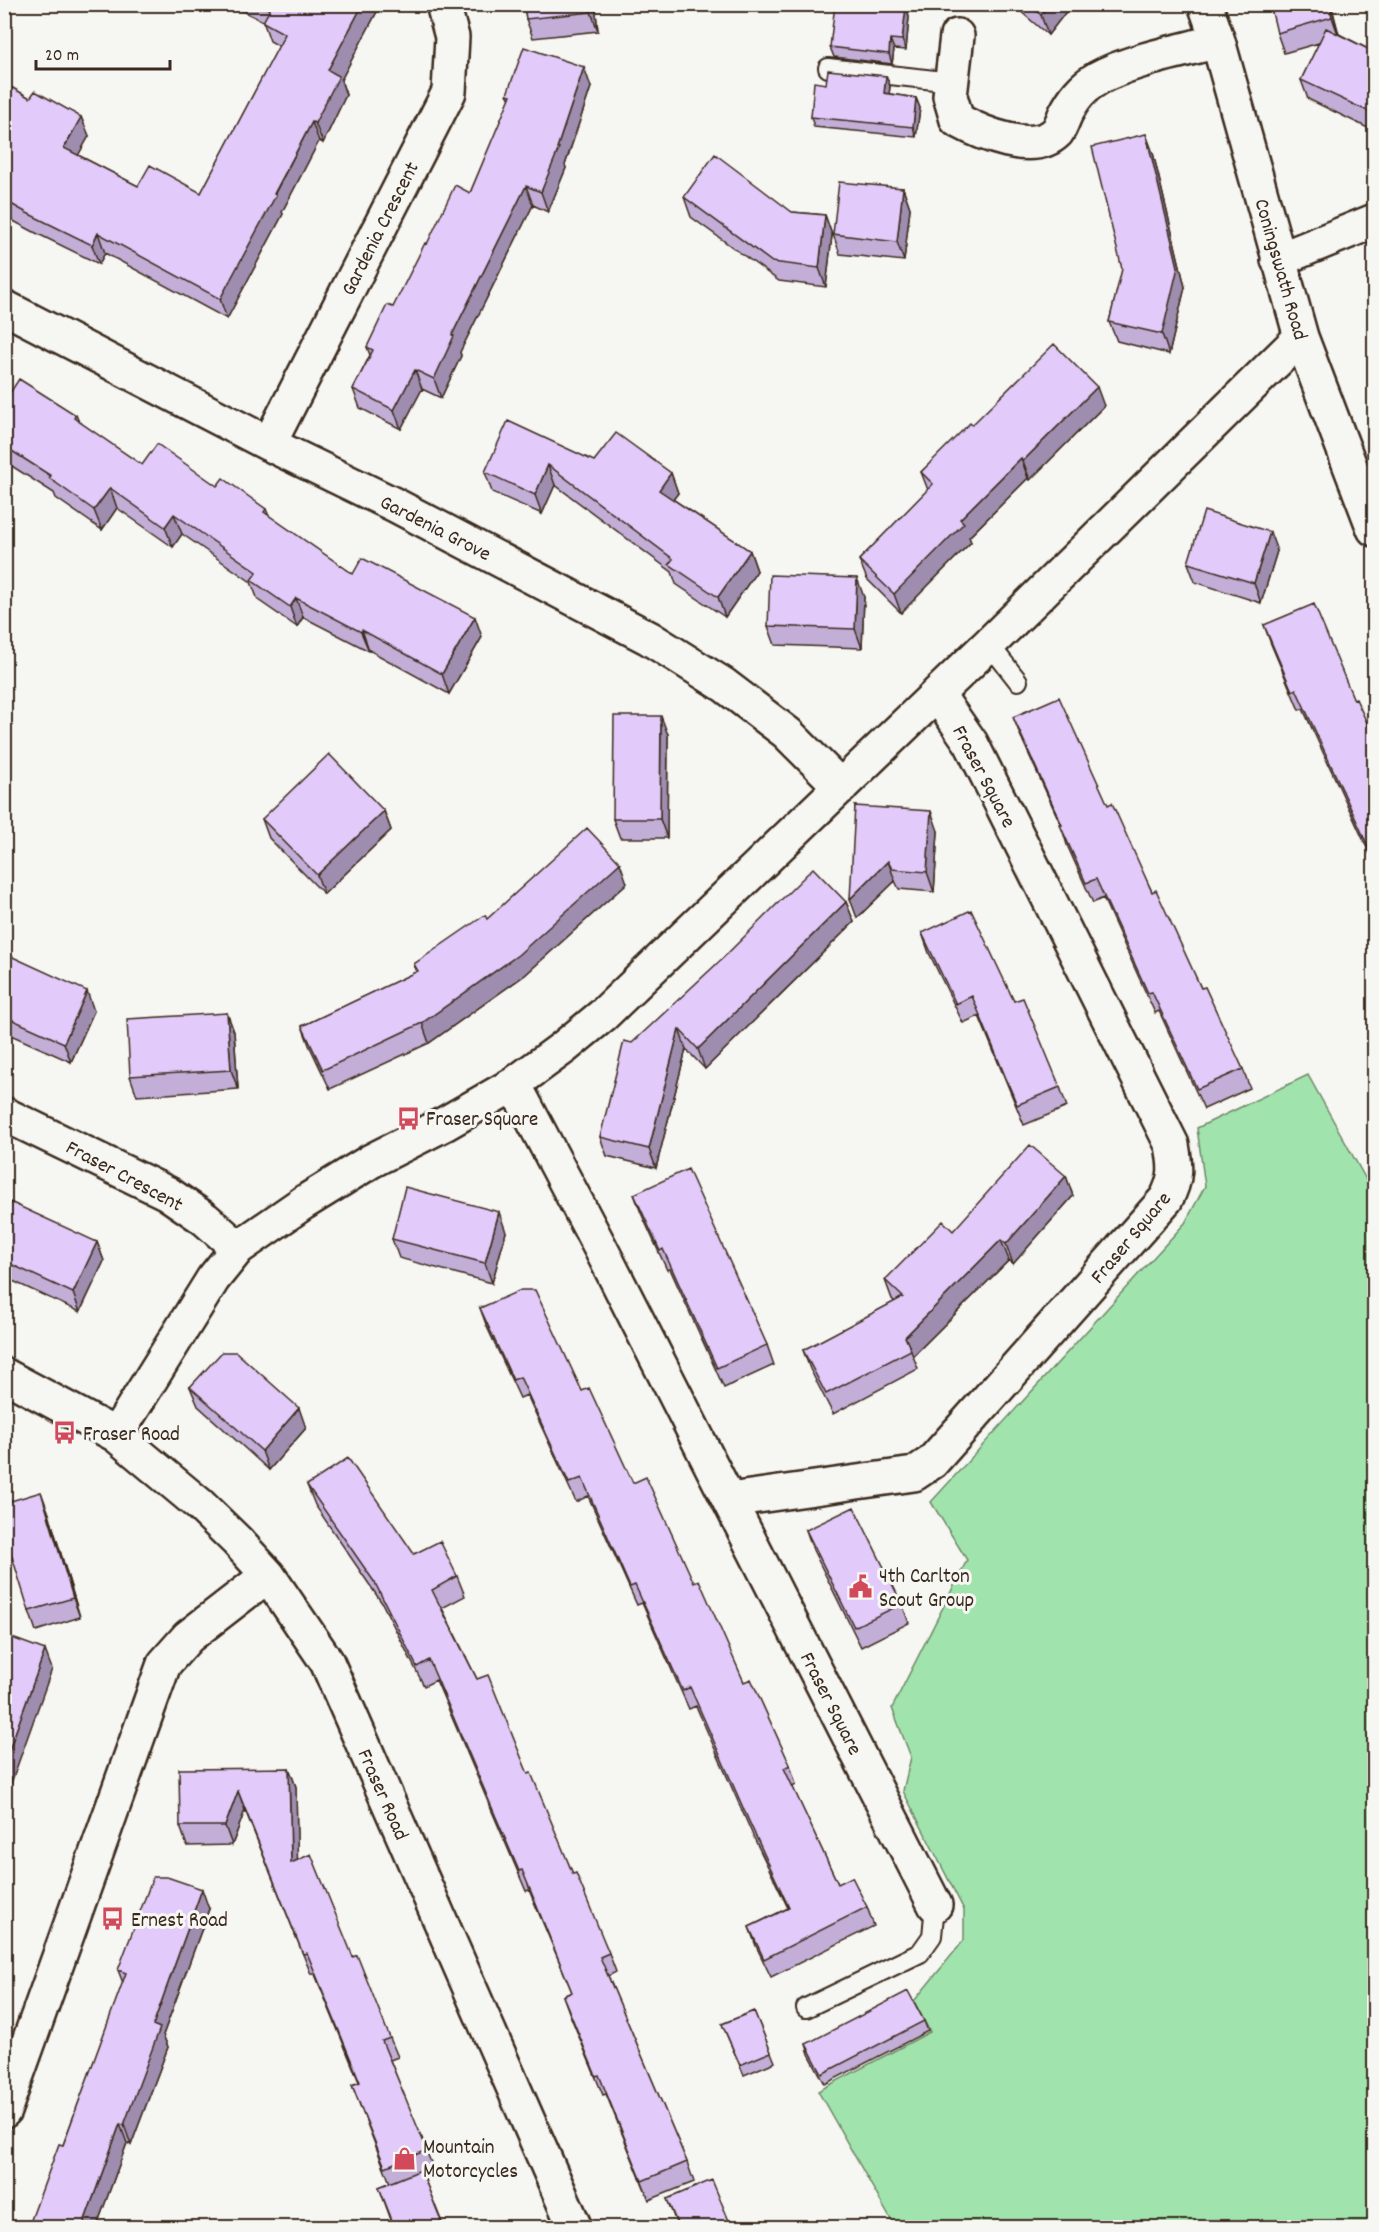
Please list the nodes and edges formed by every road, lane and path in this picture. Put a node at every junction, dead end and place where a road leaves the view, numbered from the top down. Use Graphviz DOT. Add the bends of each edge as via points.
graph roads {
  1 [pos="443,4"];
  2 [pos="1205,4"];
  3 [pos="957,36"];
  4 [pos="1218,41"];
  5 [pos="828,68"];
  6 [pos="952,82"];
  7 [pos="1374,221"];
  8 [pos="1278,260"];
  9 [pos="4,307"];
  10 [pos="1301,337"];
  11 [pos="269,444"];
  12 [pos="1374,529"];
  13 [pos="989,644"];
  14 [pos="1018,681"];
  15 [pos="937,694"];
  16 [pos="841,787"];
  17 [pos="514,1084"];
  18 [pos="4,1114"];
  19 [pos="238,1248"];
  20 [pos="4,1375"];
  21 [pos="116,1435"];
  22 [pos="729,1500"];
  23 [pos="268,1575"];
  24 [pos="935,1905"];
  25 [pos="806,2008"];
  26 [pos="4,2111"];
  27 [pos="575,2228"];
  1 -- 11 [label="street, Gardenia Crescent" via="452,37 449,92"];
  2 -- 4 [label="street, Coningswath Road"];
  3 -- 6 [label="street"];
  4 -- 6 [label="street" via="1097,78 1075,95 1057,132 1040,141 1013,142 979,132 957,120 950,96"];
  4 -- 8 [label="street, Coningswath Road"];
  5 -- 6 [label="lane"];
  7 -- 8 [label="street"];
  8 -- 10 [label="street, Coningswath Road"];
  9 -- 11 [label="street, Gardenia Grove"];
  10 -- 12 [label="street, Coningswath Road"];
  10 -- 13 [label="street"];
  11 -- 16 [label="street, Gardenia Grove" via="395,505 649,639 724,685 788,733"];
  13 -- 14 [label="lane"];
  13 -- 15 [label="street"];
  15 -- 16 [label="street"];
  15 -- 22 [label="street, Fraser Square" via="970,743 1172,1144 1175,1182 1166,1199 932,1462 914,1474"];
  16 -- 17 [label="street" via="603,1015"];
  17 -- 19 [label="street" via="371,1161"];
  17 -- 22 [label="street, Fraser Square"];
  18 -- 19 [label="street, Fraser Crescent" via="167,1193 205,1218"];
  19 -- 21 [label="street" via="213,1279"];
  20 -- 21 [label="street, Fraser Road"];
  21 -- 23 [label="street, Fraser Road" via="200,1505"];
  22 -- 24 [label="street, Fraser Square"];
  23 -- 26 [label="street" via="188,1637 164,1664"];
  23 -- 27 [label="street, Fraser Road" via="327,1662"];
  24 -- 25 [label="lane" via="932,1936 920,1953"];
}
